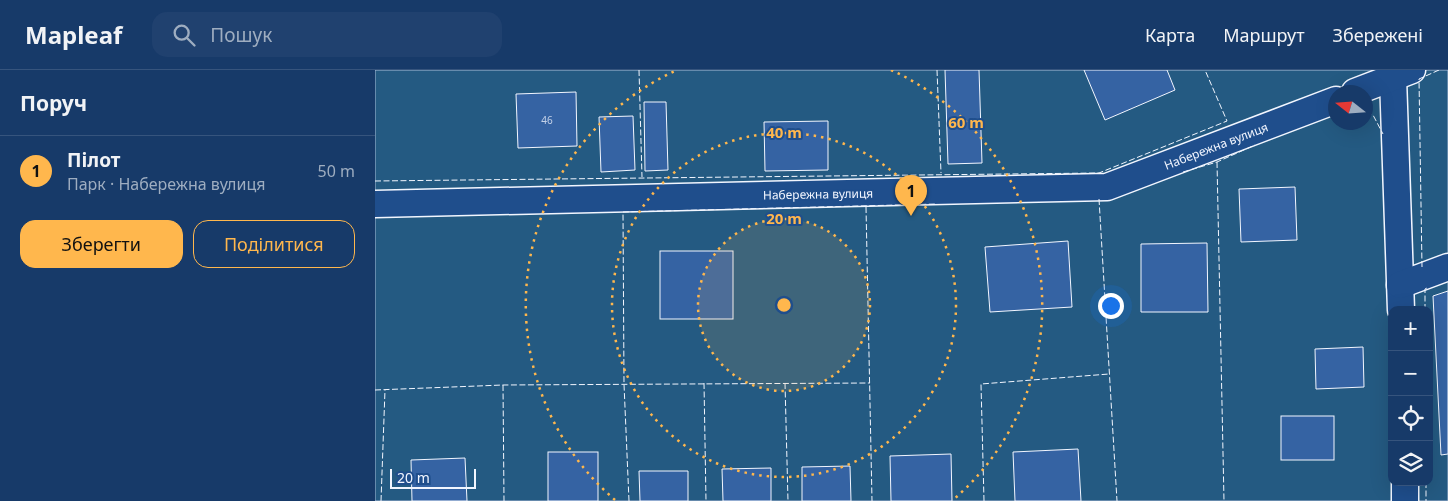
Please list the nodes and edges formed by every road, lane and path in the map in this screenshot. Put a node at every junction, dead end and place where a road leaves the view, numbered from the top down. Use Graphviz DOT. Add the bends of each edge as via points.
graph roads {
  1 [pos="1402,74"];
  2 [pos="1373,85"];
  3 [pos="1328,103"];
  4 [pos="375,204"];
  5 [pos="1448,267"];
  6 [pos="1401,298"];
  7 [pos="1405,486"];
  8 [pos="1405,501"];
  1 -- 2 [label="street"];
  1 -- 6 [label="street"];
  3 -- 4 [label="street, Набережна вулиця" via="1107,187"];
  5 -- 6 [label="street"];
  7 -- 8 [label="street"];
}
